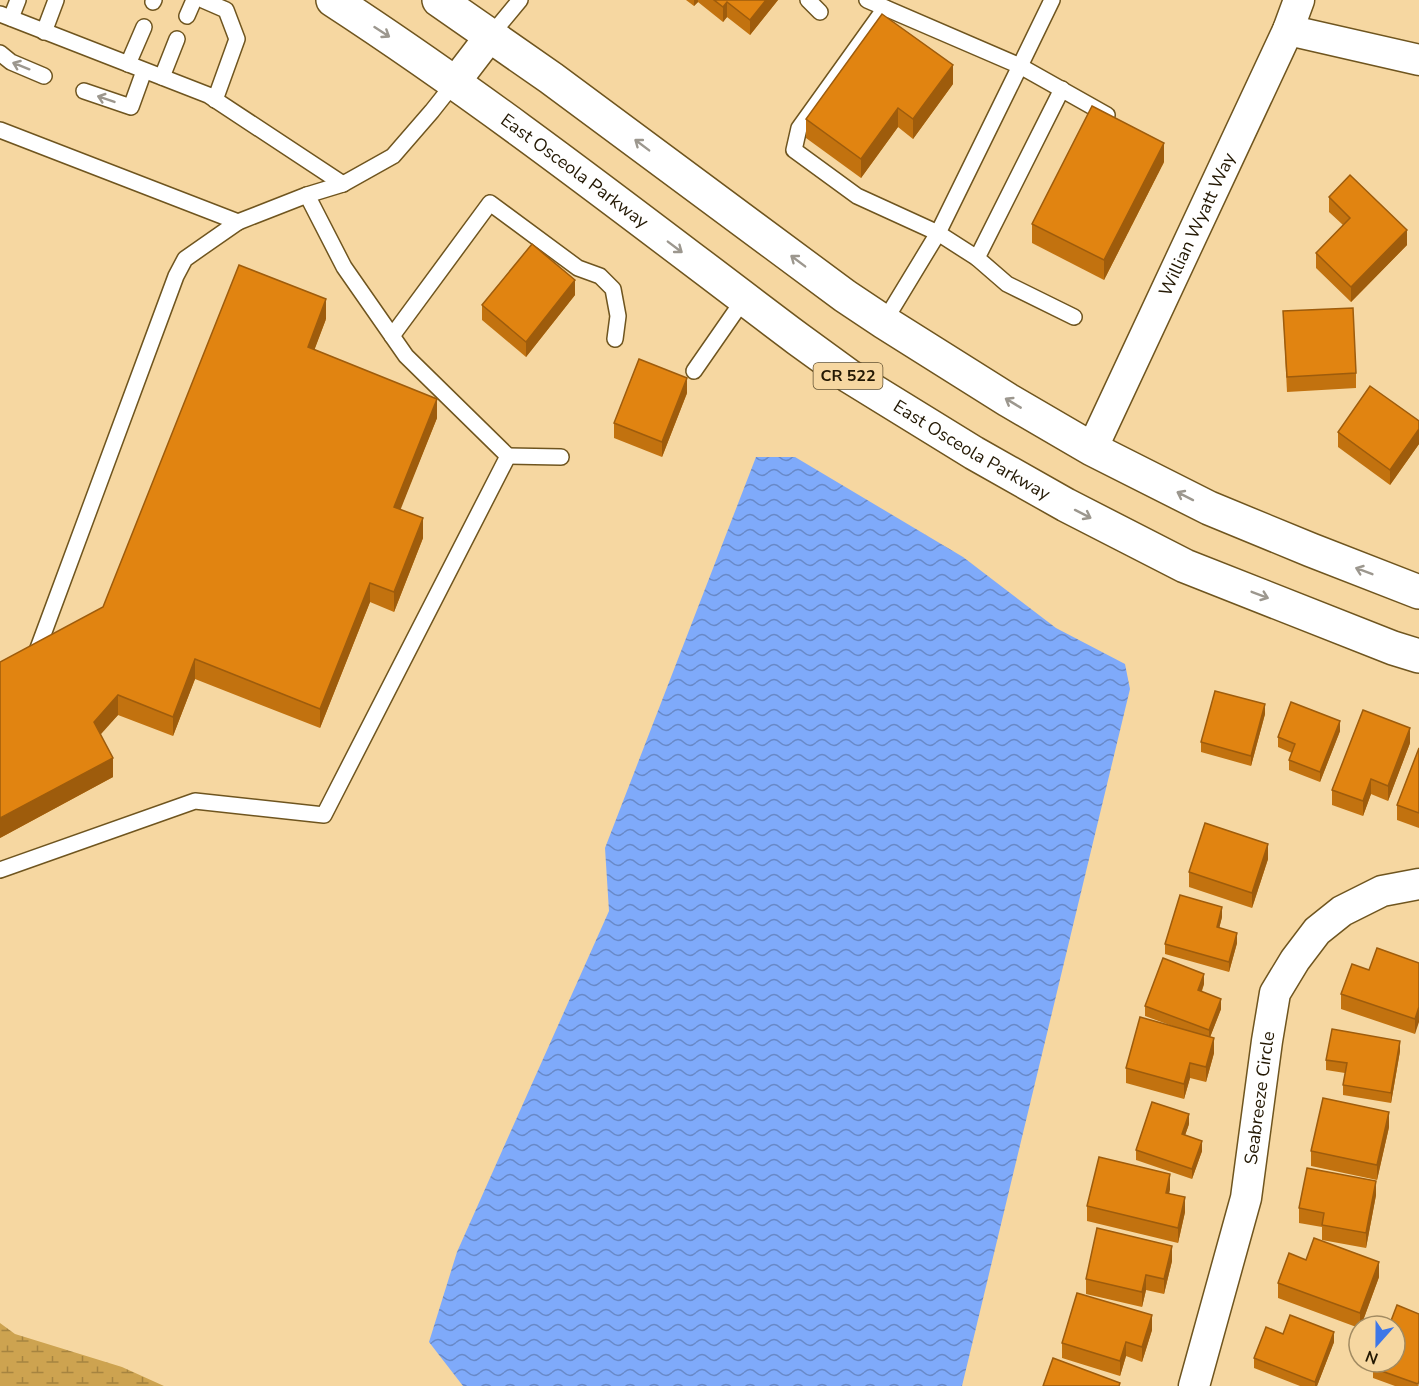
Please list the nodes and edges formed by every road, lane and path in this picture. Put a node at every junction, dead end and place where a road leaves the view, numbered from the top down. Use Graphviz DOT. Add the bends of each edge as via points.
graph roads {
  1 [pos="18,0"];
  2 [pos="56,0"];
  3 [pos="194,0"];
  4 [pos="203,0"];
  5 [pos="333,0"];
  6 [pos="440,0"];
  7 [pos="520,0"];
  8 [pos="808,0"];
  9 [pos="867,0"];
  10 [pos="1052,0"];
  11 [pos="1299,0"];
  12 [pos="885,8"];
  13 [pos="820,12"];
  14 [pos="5,16"];
  15 [pos="187,16"];
  16 [pos="144,27"];
  17 [pos="1288,30"];
  18 [pos="44,32"];
  19 [pos="490,36"];
  20 [pos="177,39"];
  21 [pos="0,54"];
  22 [pos="1419,60"];
  23 [pos="128,64"];
  24 [pos="1020,66"];
  25 [pos="144,70"];
  26 [pos="44,76"];
  27 [pos="162,77"];
  28 [pos="454,82"];
  29 [pos="1062,90"];
  30 [pos="84,91"];
  31 [pos="215,100"];
  32 [pos="1107,115"];
  33 [pos="0,130"];
  34 [pos="343,184"];
  35 [pos="307,195"];
  36 [pos="238,222"];
  37 [pos="938,233"];
  38 [pos="977,258"];
  39 [pos="744,299"];
  40 [pos="1074,317"];
  41 [pos="884,322"];
  42 [pos="392,336"];
  43 [pos="615,339"];
  44 [pos="694,371"];
  45 [pos="1092,449"];
  46 [pos="508,456"];
  47 [pos="561,457"];
  48 [pos="1419,592"];
  49 [pos="1419,656"];
  50 [pos="0,678"];
  51 [pos="0,870"];
  52 [pos="1419,884"];
  53 [pos="1194,1386"];
  1 -- 14 [label="lane"];
  2 -- 18 [label="lane"];
  3 -- 15 [label="lane"];
  4 -- 31 [label="lane" via="226,10 237,39"];
  5 -- 28 [label="main road, East Osceola Parkway / CR 522, one-way"];
  6 -- 19 [label="main road"];
  7 -- 19 [label="lane"];
  8 -- 13 [label="lane"];
  9 -- 12 [label="lane"];
  10 -- 24 [label="lane"];
  11 -- 17 [label="street, Willian Wyatt Way"];
  12 -- 24 [label="lane"];
  12 -- 37 [label="lane" via="799,128 795,150 857,196"];
  14 -- 18 [label="lane"];
  16 -- 23 [label="lane"];
  17 -- 22 [label="street"];
  17 -- 45 [label="street, Willian Wyatt Way"];
  18 -- 23 [label="lane"];
  19 -- 28 [label="street"];
  41 -- 19 [label="main road, one-way"];
  20 -- 27 [label="lane"];
  26 -- 21 [label="lane, one-way"];
  23 -- 25 [label="lane"];
  24 -- 29 [label="lane"];
  24 -- 37 [label="lane"];
  25 -- 27 [label="lane"];
  25 -- 30 [label="lane, one-way" via="131,107"];
  27 -- 31 [label="lane"];
  28 -- 34 [label="lane" via="393,156"];
  28 -- 39 [label="main road, East Osceola Parkway / CR 522, one-way"];
  29 -- 32 [label="lane"];
  29 -- 38 [label="lane"];
  31 -- 34 [label="lane"];
  33 -- 36 [label="lane"];
  34 -- 35 [label="lane"];
  35 -- 36 [label="lane"];
  35 -- 42 [label="lane" via="344,267"];
  36 -- 50 [label="lane" via="185,259 176,276 34,658"];
  37 -- 38 [label="lane"];
  37 -- 41 [label="lane"];
  38 -- 40 [label="lane" via="1007,284"];
  39 -- 44 [label="lane"];
  39 -- 49 [label="main road, East Osceola Parkway / CR 522, one-way" via="849,376 1066,505 1185,566"];
  45 -- 41 [label="main road, one-way"];
  42 -- 43 [label="lane" via="489,202 578,268 600,276 613,289 618,316"];
  42 -- 46 [label="lane" via="406,356"];
  48 -- 45 [label="main road, one-way" via="1209,508"];
  46 -- 47 [label="lane"];
  46 -- 51 [label="lane" via="324,815 195,801"];
  52 -- 53 [label="street, Seabreeze Circle" via="1382,891 1342,911 1317,931 1275,993 1246,1198"];
}
